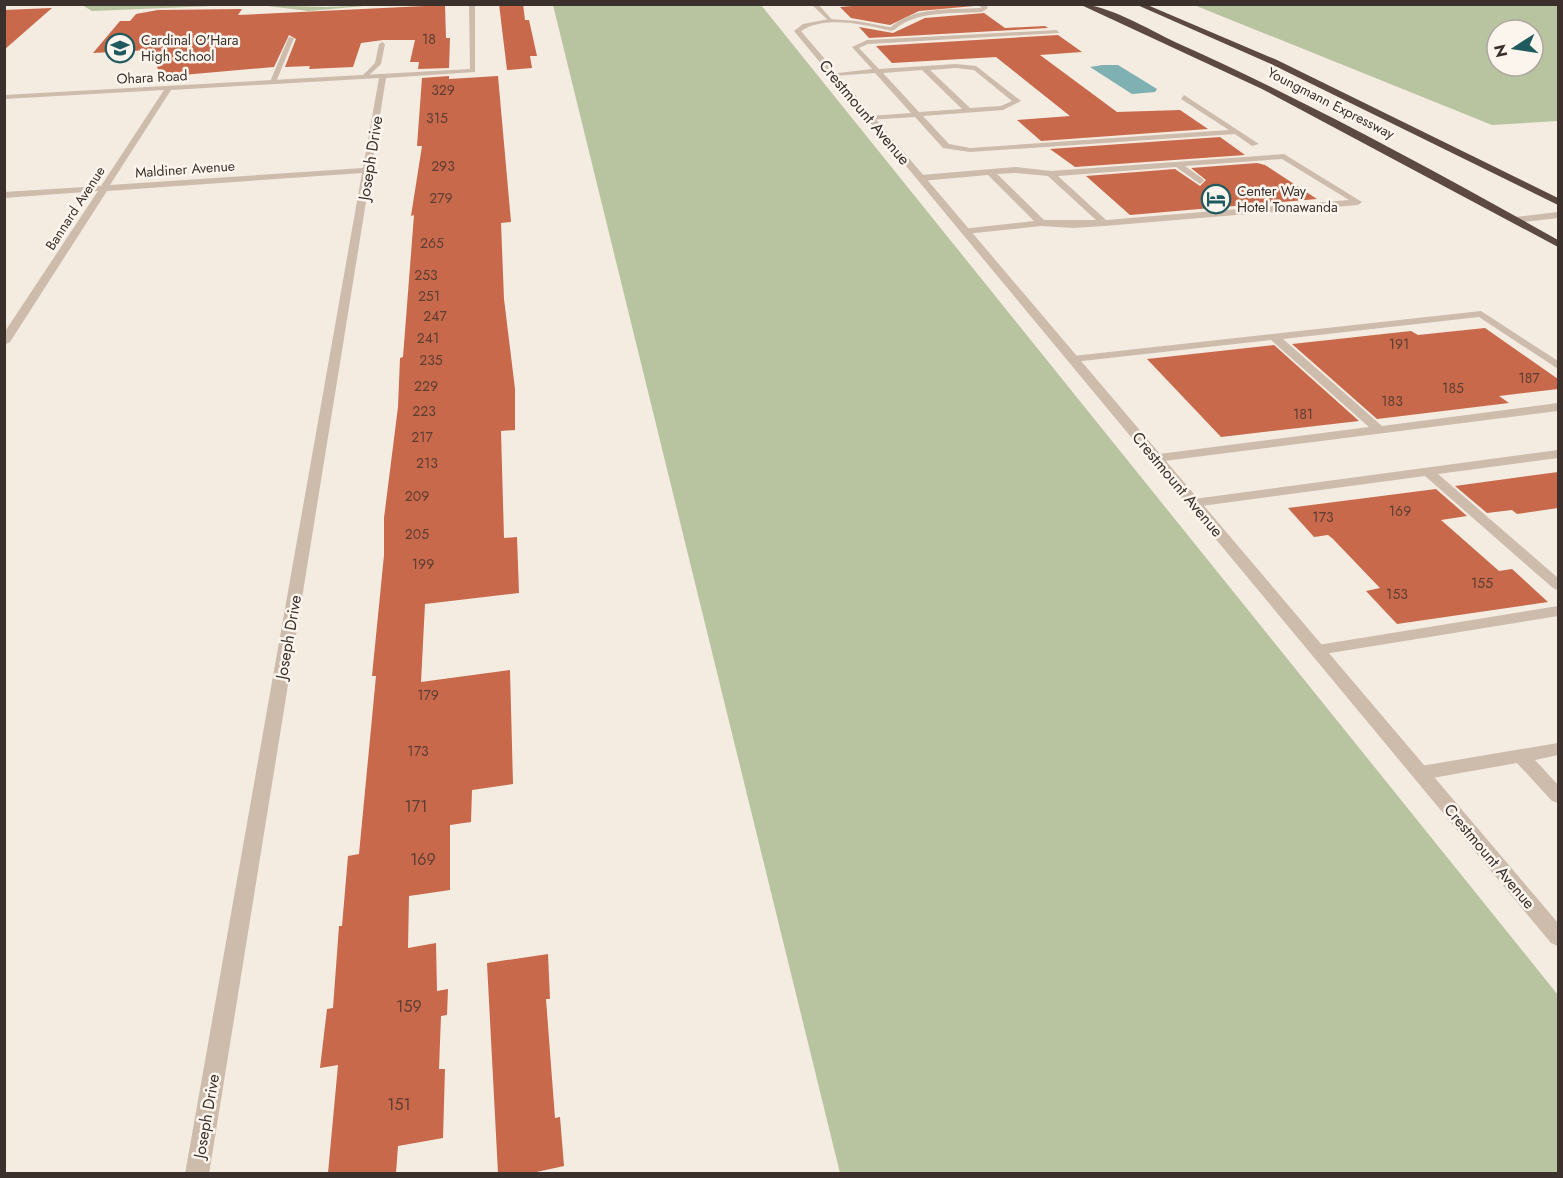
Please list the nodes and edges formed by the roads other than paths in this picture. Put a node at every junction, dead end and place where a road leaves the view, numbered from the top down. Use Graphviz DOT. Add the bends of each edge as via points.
graph roads {
  1 [pos="472,4"];
  2 [pos="814,4"];
  3 [pos="982,4"];
  4 [pos="1082,4"];
  5 [pos="1138,4"];
  6 [pos="832,21"];
  7 [pos="1057,32"];
  8 [pos="291,38"];
  9 [pos="382,44"];
  10 [pos="924,68"];
  11 [pos="877,71"];
  12 [pos="833,74"];
  13 [pos="383,76"];
  14 [pos="364,77"];
  15 [pos="272,82"];
  16 [pos="169,88"];
  17 [pos="4,97"];
  18 [pos="1184,97"];
  19 [pos="967,110"];
  20 [pos="916,114"];
  21 [pos="870,118"];
  22 [pos="1234,132"];
  23 [pos="1255,144"];
  24 [pos="1177,164"];
  25 [pos="368,170"];
  26 [pos="990,172"];
  27 [pos="1051,174"];
  28 [pos="921,178"];
  29 [pos="1200,181"];
  30 [pos="104,188"];
  31 [pos="4,195"];
  32 [pos="1558,202"];
  33 [pos="1558,215"];
  34 [pos="1515,220"];
  35 [pos="1041,223"];
  36 [pos="1104,223"];
  37 [pos="965,231"];
  38 [pos="1558,244"];
  39 [pos="1273,336"];
  40 [pos="4,342"];
  41 [pos="1073,359"];
  42 [pos="1558,366"];
  43 [pos="1558,407"];
  44 [pos="1380,429"];
  45 [pos="1558,454"];
  46 [pos="1156,458"];
  47 [pos="1427,471"];
  48 [pos="1194,503"];
  49 [pos="1558,585"];
  50 [pos="1558,611"];
  51 [pos="1317,650"];
  52 [pos="1558,750"];
  53 [pos="1521,756"];
  54 [pos="1421,773"];
  55 [pos="1558,796"];
  56 [pos="1558,937"];
  57 [pos="196,1173"];
  1 -- 13 [label="street, Ohara Road" via="473,71"];
  2 -- 6 [label="street"];
  3 -- 6 [label="street" via="982,10 912,16 892,29"];
  4 -- 34 [label="highway, Youngmann Expressway" via="1240,73 1383,146"];
  5 -- 32 [label="highway, Youngmann Expressway" via="1274,62"];
  6 -- 12 [label="street, Crestmount Avenue" via="810,24 797,31"];
  7 -- 11 [label="street" via="867,42 855,47"];
  8 -- 15 [label="street"];
  9 -- 14 [label="street" via="378,64"];
  10 -- 11 [label="street"];
  10 -- 19 [label="street"];
  10 -- 19 [label="street" via="976,68 1017,101 1003,108"];
  11 -- 12 [label="street"];
  11 -- 20 [label="street"];
  12 -- 21 [label="street, Crestmount Avenue"];
  13 -- 14 [label="street, Ohara Road"];
  13 -- 25 [label="street, Joseph Drive"];
  14 -- 15 [label="street, Ohara Road"];
  15 -- 16 [label="street, Ohara Road"];
  16 -- 17 [label="street, Ohara Road"];
  16 -- 30 [label="street, Bannard Avenue"];
  18 -- 22 [label="street"];
  19 -- 20 [label="street"];
  20 -- 21 [label="street"];
  20 -- 22 [label="street" via="946,146 970,150"];
  21 -- 28 [label="street, Crestmount Avenue"];
  22 -- 23 [label="street"];
  24 -- 27 [label="street"];
  24 -- 29 [label="street"];
  24 -- 36 [label="street" via="1284,156 1358,202"];
  25 -- 30 [label="street, Maldiner Avenue"];
  25 -- 57 [label="street, Joseph Drive"];
  26 -- 27 [label="street"];
  26 -- 28 [label="street"];
  26 -- 35 [label="street"];
  27 -- 36 [label="street"];
  28 -- 37 [label="street, Crestmount Avenue"];
  30 -- 31 [label="street, Maldiner Avenue"];
  30 -- 40 [label="street, Bannard Avenue"];
  33 -- 34 [label="street"];
  34 -- 38 [label="highway, Youngmann Expressway"];
  35 -- 36 [label="street"];
  35 -- 37 [label="street"];
  37 -- 41 [label="street, Crestmount Avenue"];
  39 -- 41 [label="street"];
  39 -- 42 [label="street" via="1481,314"];
  39 -- 44 [label="street"];
  41 -- 46 [label="street, Crestmount Avenue"];
  43 -- 44 [label="street"];
  44 -- 46 [label="street"];
  45 -- 47 [label="street"];
  46 -- 48 [label="street, Crestmount Avenue"];
  47 -- 48 [label="street"];
  47 -- 49 [label="street"];
  48 -- 51 [label="street, Crestmount Avenue"];
  50 -- 51 [label="street"];
  51 -- 54 [label="street, Crestmount Avenue"];
  52 -- 53 [label="street"];
  53 -- 54 [label="street"];
  53 -- 55 [label="street"];
  54 -- 56 [label="street, Crestmount Avenue"];
}
